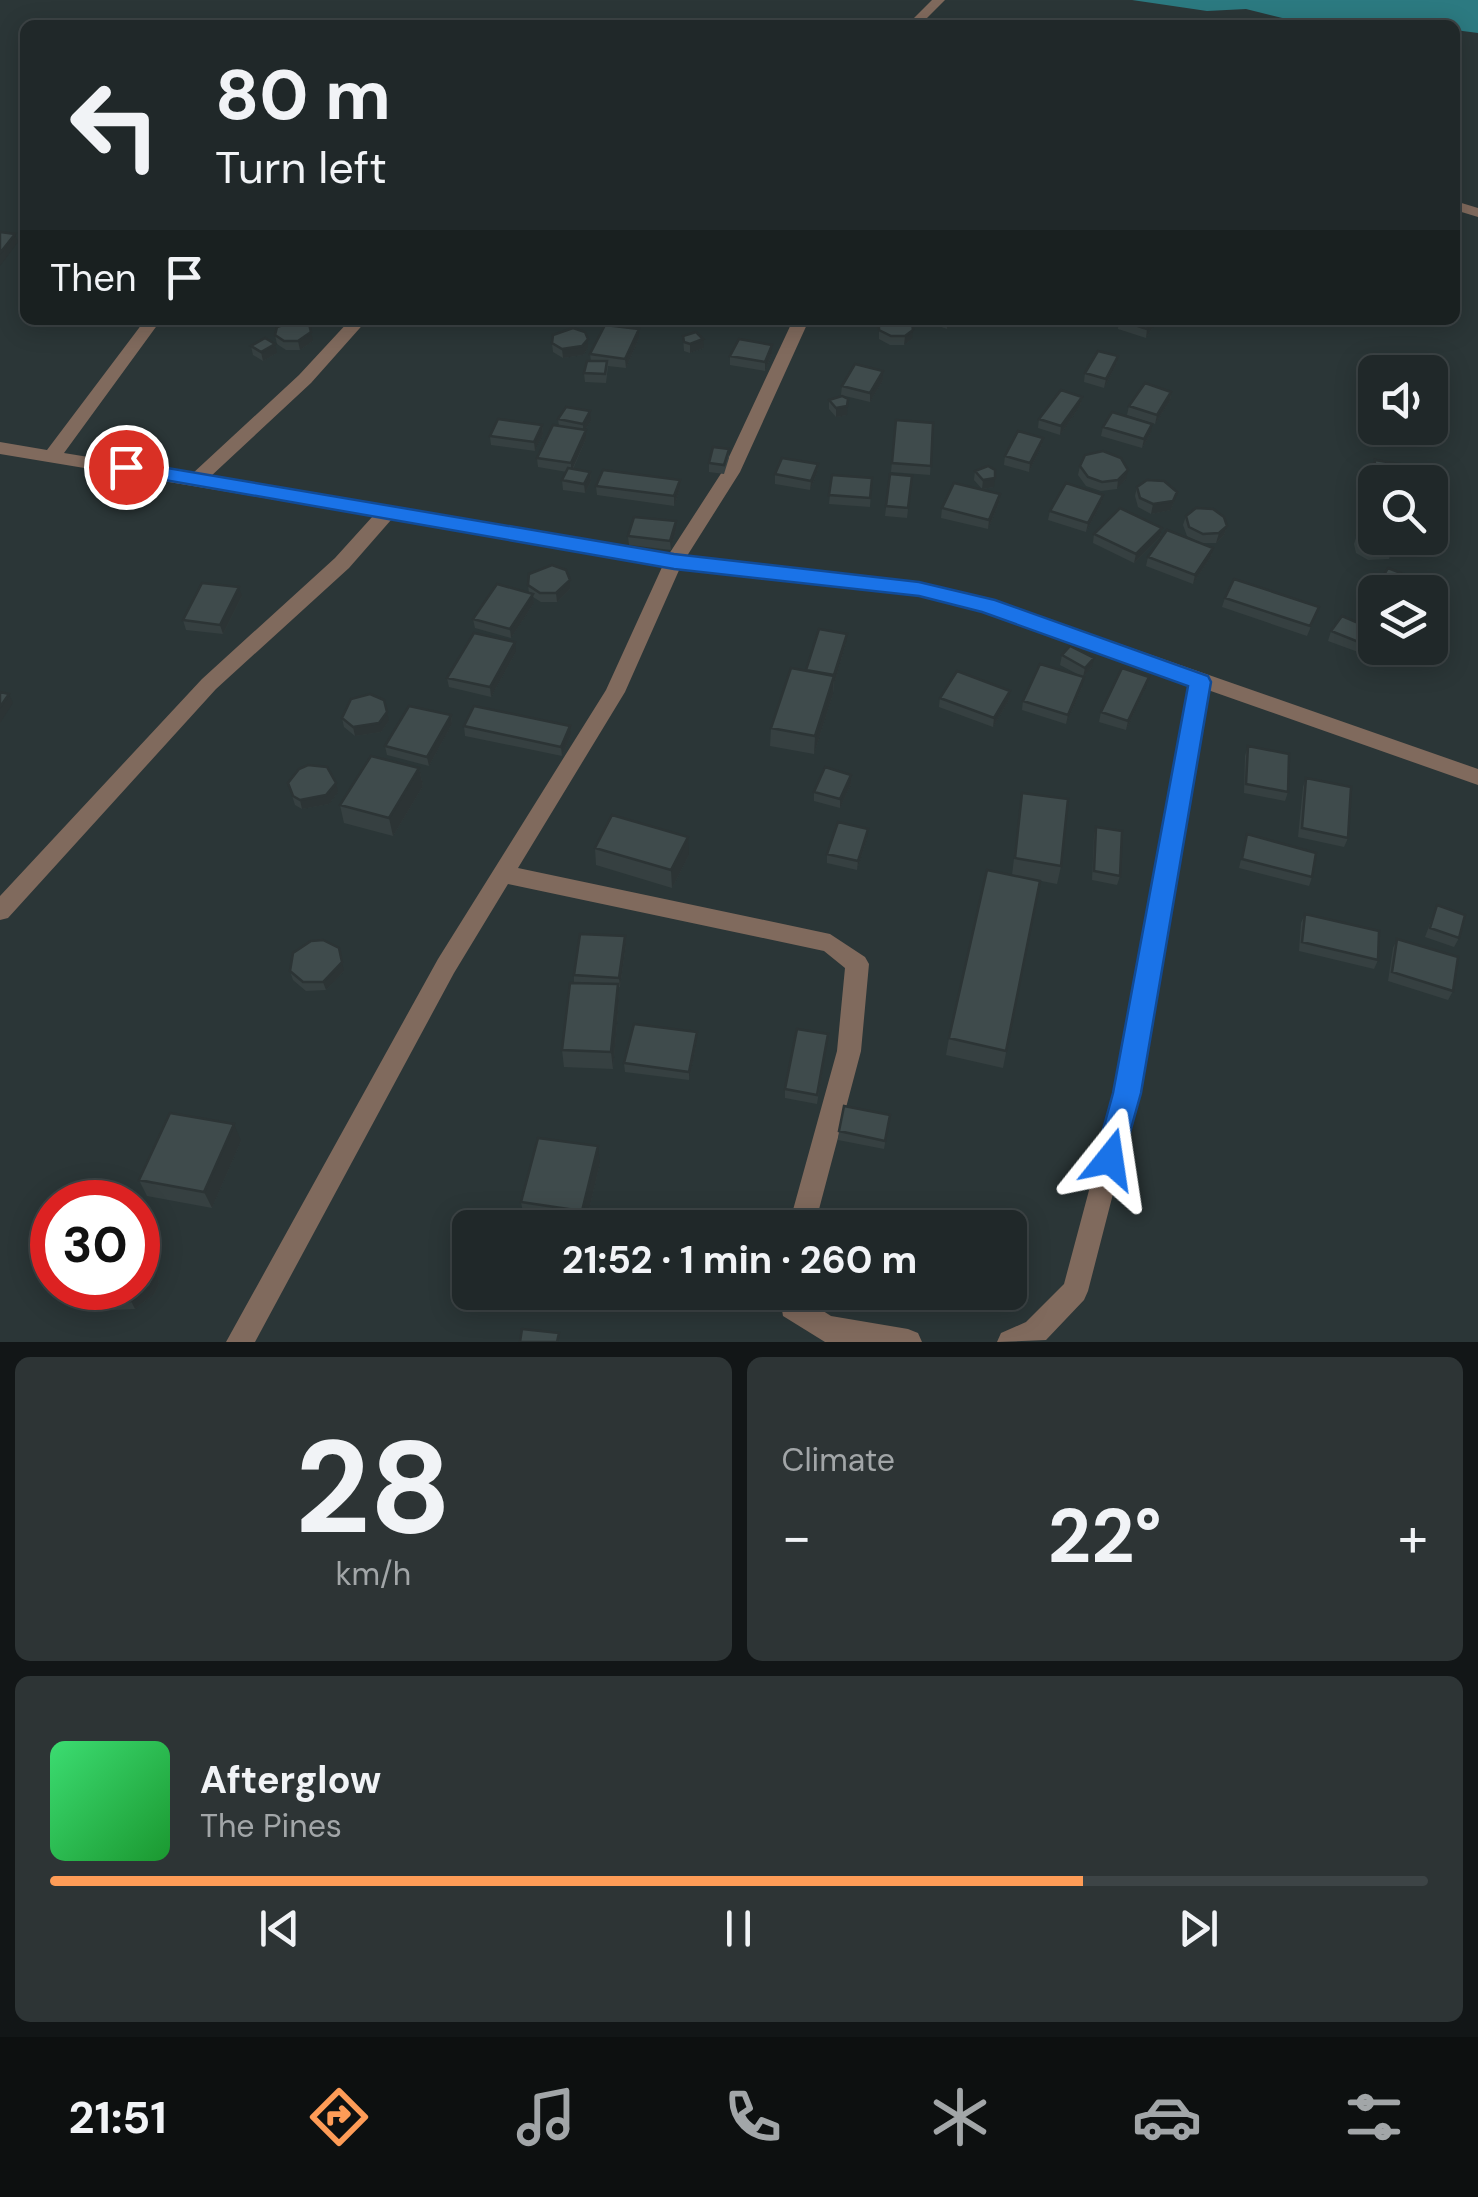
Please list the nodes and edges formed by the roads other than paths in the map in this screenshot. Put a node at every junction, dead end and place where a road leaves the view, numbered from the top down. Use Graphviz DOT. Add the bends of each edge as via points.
graph roads {
  1 [pos="939,0"];
  2 [pos="919,20"];
  3 [pos="148,325"];
  4 [pos="354,325"];
  5 [pos="799,325"];
  6 [pos="0,448"];
  7 [pos="54,456"];
  8 [pos="198,479"];
  9 [pos="387,512"];
  10 [pos="674,562"];
  11 [pos="1200,682"];
  12 [pos="1478,777"];
  13 [pos="502,874"];
  14 [pos="0,911"];
  15 [pos="806,1210"];
  16 [pos="798,1310"];
  17 [pos="240,1342"];
  18 [pos="908,1342"];
  19 [pos="1011,1342"];
  1 -- 2 [label="street"];
  3 -- 7 [label="street"];
  4 -- 8 [label="street"];
  5 -- 10 [label="street" via="731,472"];
  6 -- 7 [label="street"];
  7 -- 8 [label="street"];
  8 -- 9 [label="street"];
  9 -- 10 [label="street"];
  9 -- 14 [label="street" via="342,563 209,684"];
  10 -- 11 [label="street" via="919,589 987,605"];
  10 -- 13 [label="street" via="615,692"];
  11 -- 12 [label="street"];
  11 -- 19 [label="street" via="1127,1093 1075,1291 1036,1331"];
  13 -- 15 [label="street" via="830,943 857,964 849,1051"];
  13 -- 17 [label="street"];
  16 -- 18 [label="street" via="826,1329"];
}
